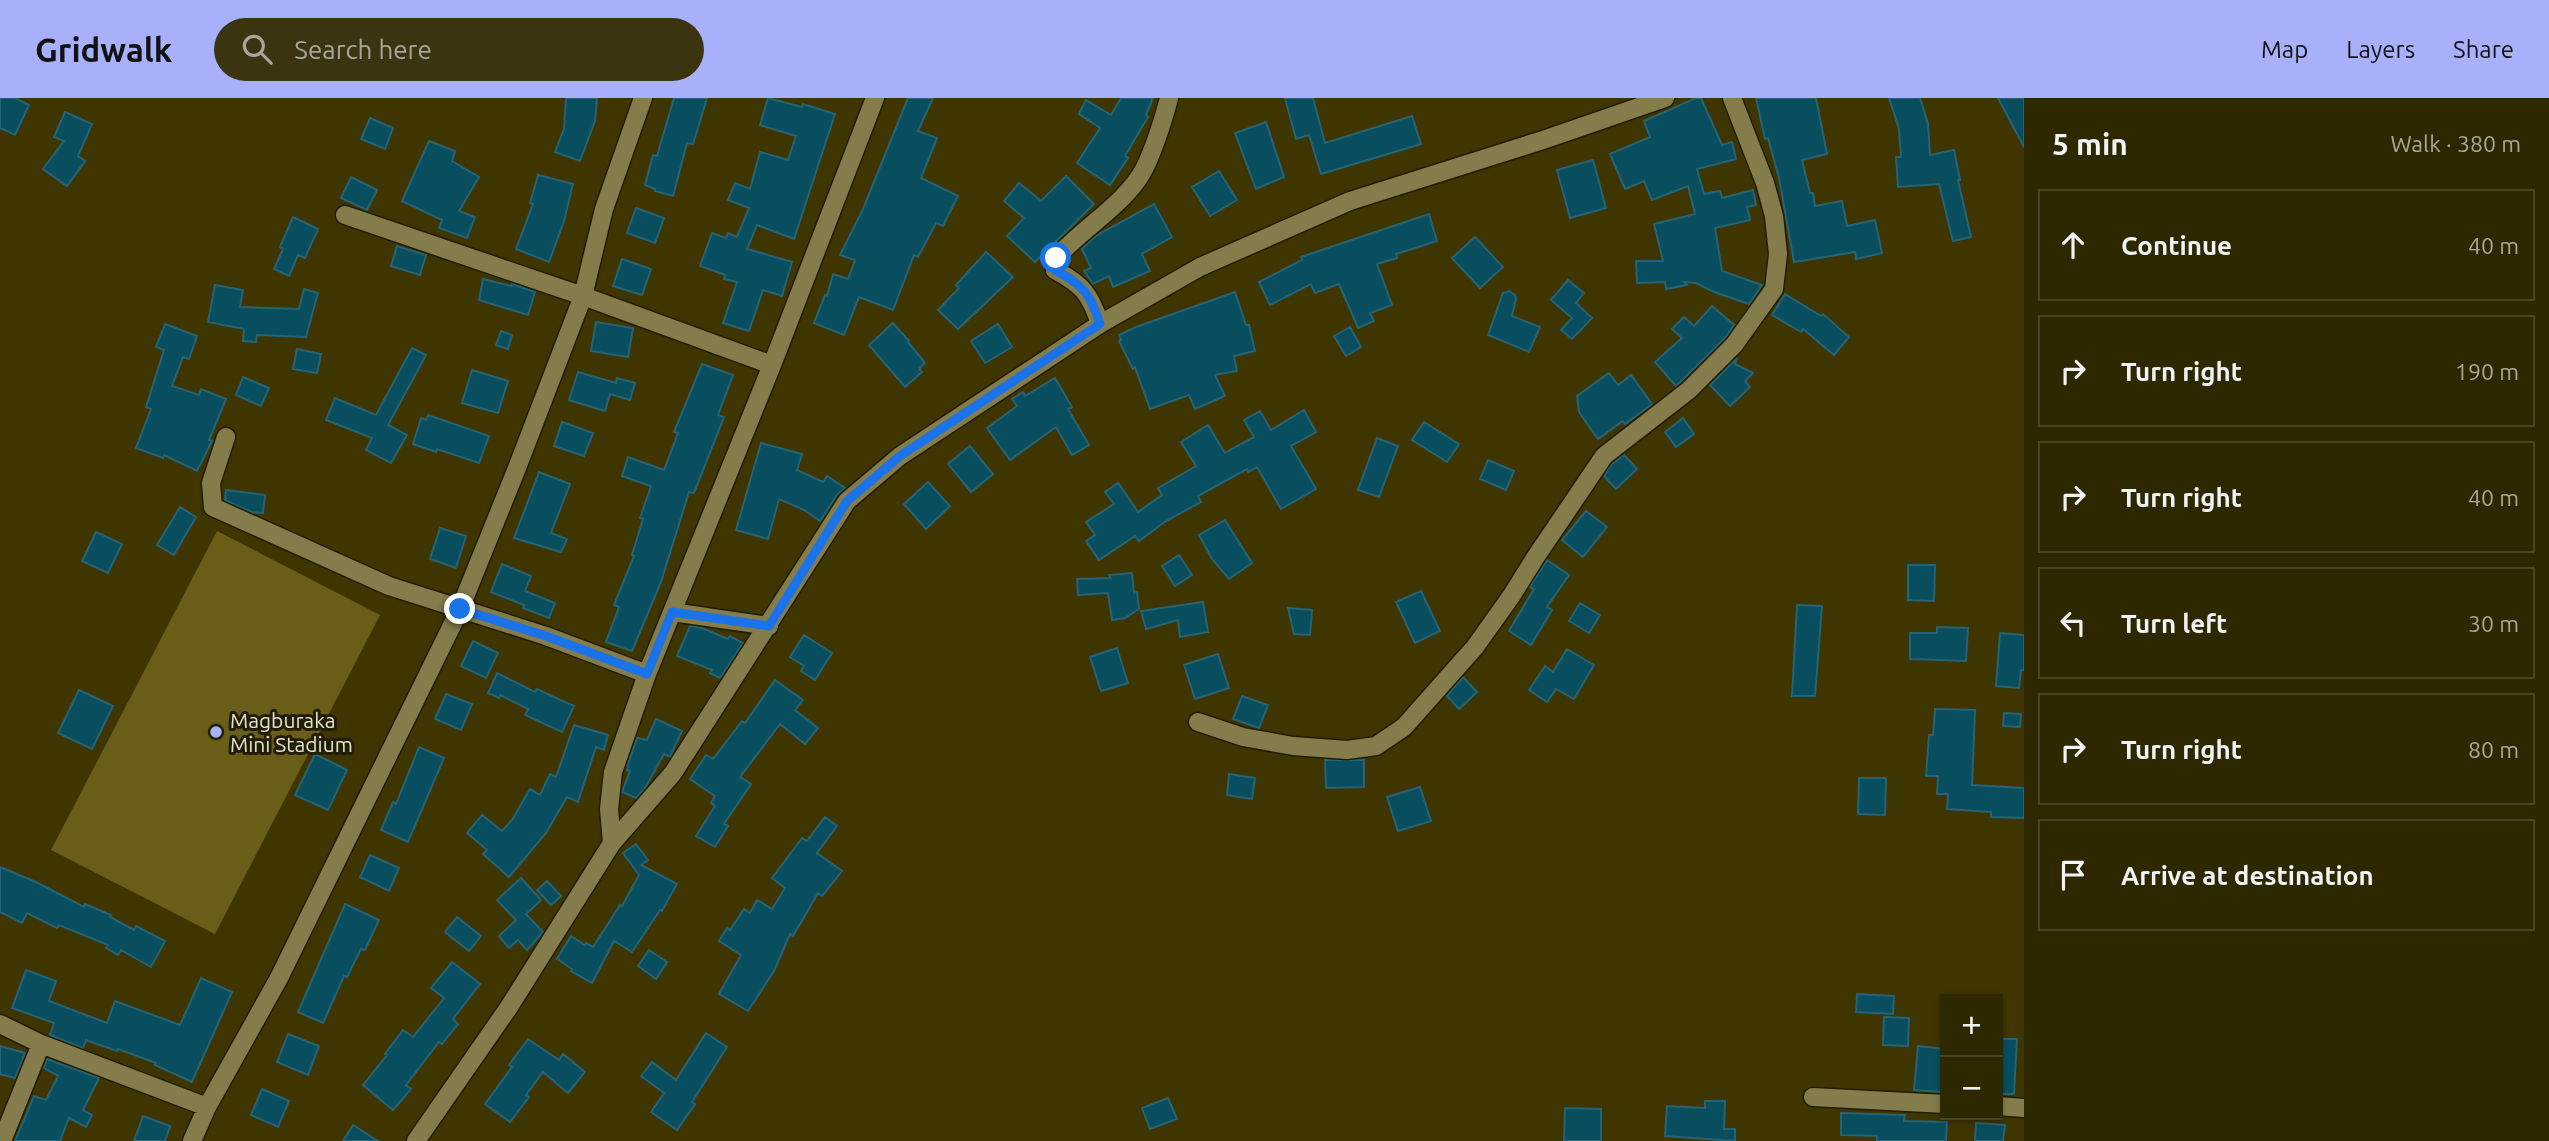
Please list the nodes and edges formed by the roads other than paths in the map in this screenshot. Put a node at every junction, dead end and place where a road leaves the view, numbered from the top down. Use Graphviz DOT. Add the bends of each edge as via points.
graph roads {
  1 [pos="643,98"];
  2 [pos="875,98"];
  3 [pos="1169,98"];
  4 [pos="1665,98"];
  5 [pos="1732,98"];
  6 [pos="345,215"];
  7 [pos="583,296"];
  8 [pos="1100,324"];
  9 [pos="772,365"];
  10 [pos="226,437"];
  11 [pos="460,609"];
  12 [pos="672,612"];
  13 [pos="769,626"];
  14 [pos="647,674"];
  15 [pos="1198,722"];
  16 [pos="612,843"];
  17 [pos="0,1024"];
  18 [pos="41,1044"];
  19 [pos="1813,1097"];
  20 [pos="1940,1104"];
  21 [pos="2003,1106"];
  22 [pos="207,1107"];
  23 [pos="2024,1108"];
  24 [pos="2,1141"];
  25 [pos="192,1141"];
  26 [pos="416,1141"];
  1 -- 7 [label="street" via="604,209"];
  2 -- 9 [label="street"];
  3 -- 8 [label="street" via="1139,178 1056,258 1055,270 1077,282 1092,299"];
  4 -- 8 [label="street" via="1350,201 1200,267"];
  5 -- 15 [label="street" via="1765,183 1778,254 1774,289 1734,345 1689,390 1604,456 1475,647 1404,727 1376,746 1348,750 1280,744"];
  6 -- 7 [label="street"];
  7 -- 9 [label="street"];
  7 -- 11 [label="street"];
  8 -- 13 [label="street" via="900,456 847,501"];
  9 -- 12 [label="street"];
  10 -- 11 [label="street" via="211,483 213,507 389,586"];
  11 -- 14 [label="street"];
  11 -- 22 [label="street" via="279,978"];
  12 -- 13 [label="street"];
  12 -- 14 [label="street"];
  13 -- 16 [label="street" via="673,773"];
  14 -- 16 [label="street" via="613,772"];
  16 -- 26 [label="street" via="509,1007"];
  17 -- 18 [label="street"];
  18 -- 22 [label="street"];
  18 -- 24 [label="street"];
  19 -- 20 [label="street"];
  21 -- 23 [label="street"];
  22 -- 25 [label="street"];
}
